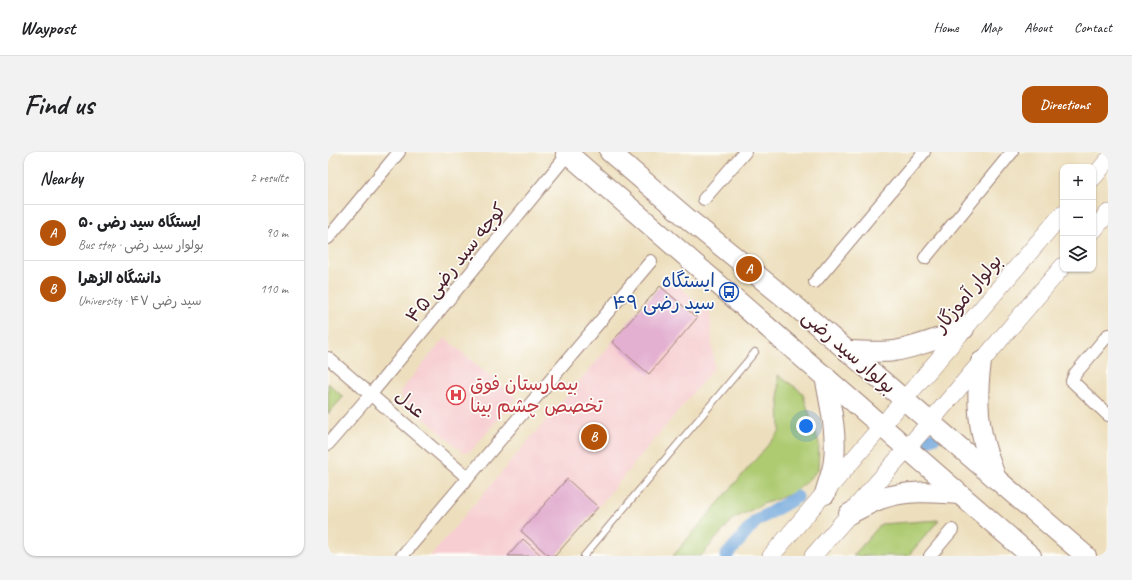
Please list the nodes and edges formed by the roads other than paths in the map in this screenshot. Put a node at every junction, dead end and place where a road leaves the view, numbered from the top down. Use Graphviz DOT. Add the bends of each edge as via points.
graph roads {
  1 [pos="399,152"];
  2 [pos="610,152"];
  3 [pos="745,152"];
  4 [pos="924,152"];
  5 [pos="567,153"];
  6 [pos="1009,153"];
  7 [pos="1108,160"];
  8 [pos="1096,174"];
  9 [pos="704,199"];
  10 [pos="1108,213"];
  11 [pos="1060,217"];
  12 [pos="1096,227"];
  13 [pos="328,238"];
  14 [pos="925,258"];
  15 [pos="651,262"];
  16 [pos="1060,270"];
  17 [pos="815,282"];
  18 [pos="964,329"];
  19 [pos="1108,335"];
  20 [pos="847,351"];
  21 [pos="755,352"];
  22 [pos="328,358"];
  23 [pos="981,362"];
  24 [pos="825,376"];
  25 [pos="371,394"];
  26 [pos="904,400"];
  27 [pos="1108,415"];
  28 [pos="930,422"];
  29 [pos="881,426"];
  30 [pos="328,444"];
  31 [pos="906,449"];
  32 [pos="468,478"];
  33 [pos="996,479"];
  34 [pos="825,494"];
  35 [pos="959,494"];
  36 [pos="849,514"];
  37 [pos="952,530"];
  38 [pos="402,556"];
  39 [pos="584,556"];
  40 [pos="771,556"];
  41 [pos="813,556"];
  42 [pos="930,556"];
  43 [pos="1031,556"];
  44 [pos="1086,556"];
  1 -- 13 [label="street"];
  2 -- 20 [label="main road, بولوار سید رضی"];
  3 -- 9 [label="street"];
  4 -- 17 [label="street"];
  5 -- 24 [label="main road, بولوار سید رضی"];
  5 -- 25 [label="street, کوچه سید رضی ۴۵"];
  6 -- 14 [label="street"];
  7 -- 8 [label="main road"];
  10 -- 12 [label="main road"];
  11 -- 18 [label="main road, بولوار آموزگار"];
  15 -- 32 [label="street"];
  16 -- 23 [label="main road"];
  18 -- 20 [label="main road" via="894,351"];
  18 -- 26 [label="main road, بولوار آموزگار"];
  19 -- 27 [label="street" via="1075,374 1072,382"];
  20 -- 26 [label="main road, بولوار سید رضی"];
  21 -- 39 [label="lane"];
  22 -- 25 [label="street, عدل"];
  23 -- 28 [label="main road"];
  23 -- 33 [label="main road" via="977,386 979,416 984,444"];
  24 -- 29 [label="main road, بولوار سید رضی"];
  24 -- 34 [label="main road" via="835,436 834,462"];
  25 -- 30 [label="street, کوچه سید رضی ۴۵"];
  25 -- 32 [label="street, عدل"];
  26 -- 28 [label="main road, بولوار سید رضی"];
  26 -- 29 [label="main road, بولوار آموزگار"];
  28 -- 31 [label="main road"];
  28 -- 33 [label="main road, بولوار سید رضی"];
  29 -- 31 [label="main road, بولوار سید رضی"];
  29 -- 34 [label="main road"];
  31 -- 35 [label="main road"];
  31 -- 36 [label="main road"];
  32 -- 38 [label="street"];
  33 -- 44 [label="main road, بولوار سید رضی"];
  34 -- 40 [label="main road"];
  35 -- 36 [label="main road" via="904,494 880,499"];
  35 -- 43 [label="main road"];
  36 -- 41 [label="main road"];
  37 -- 42 [label="street"];
}
